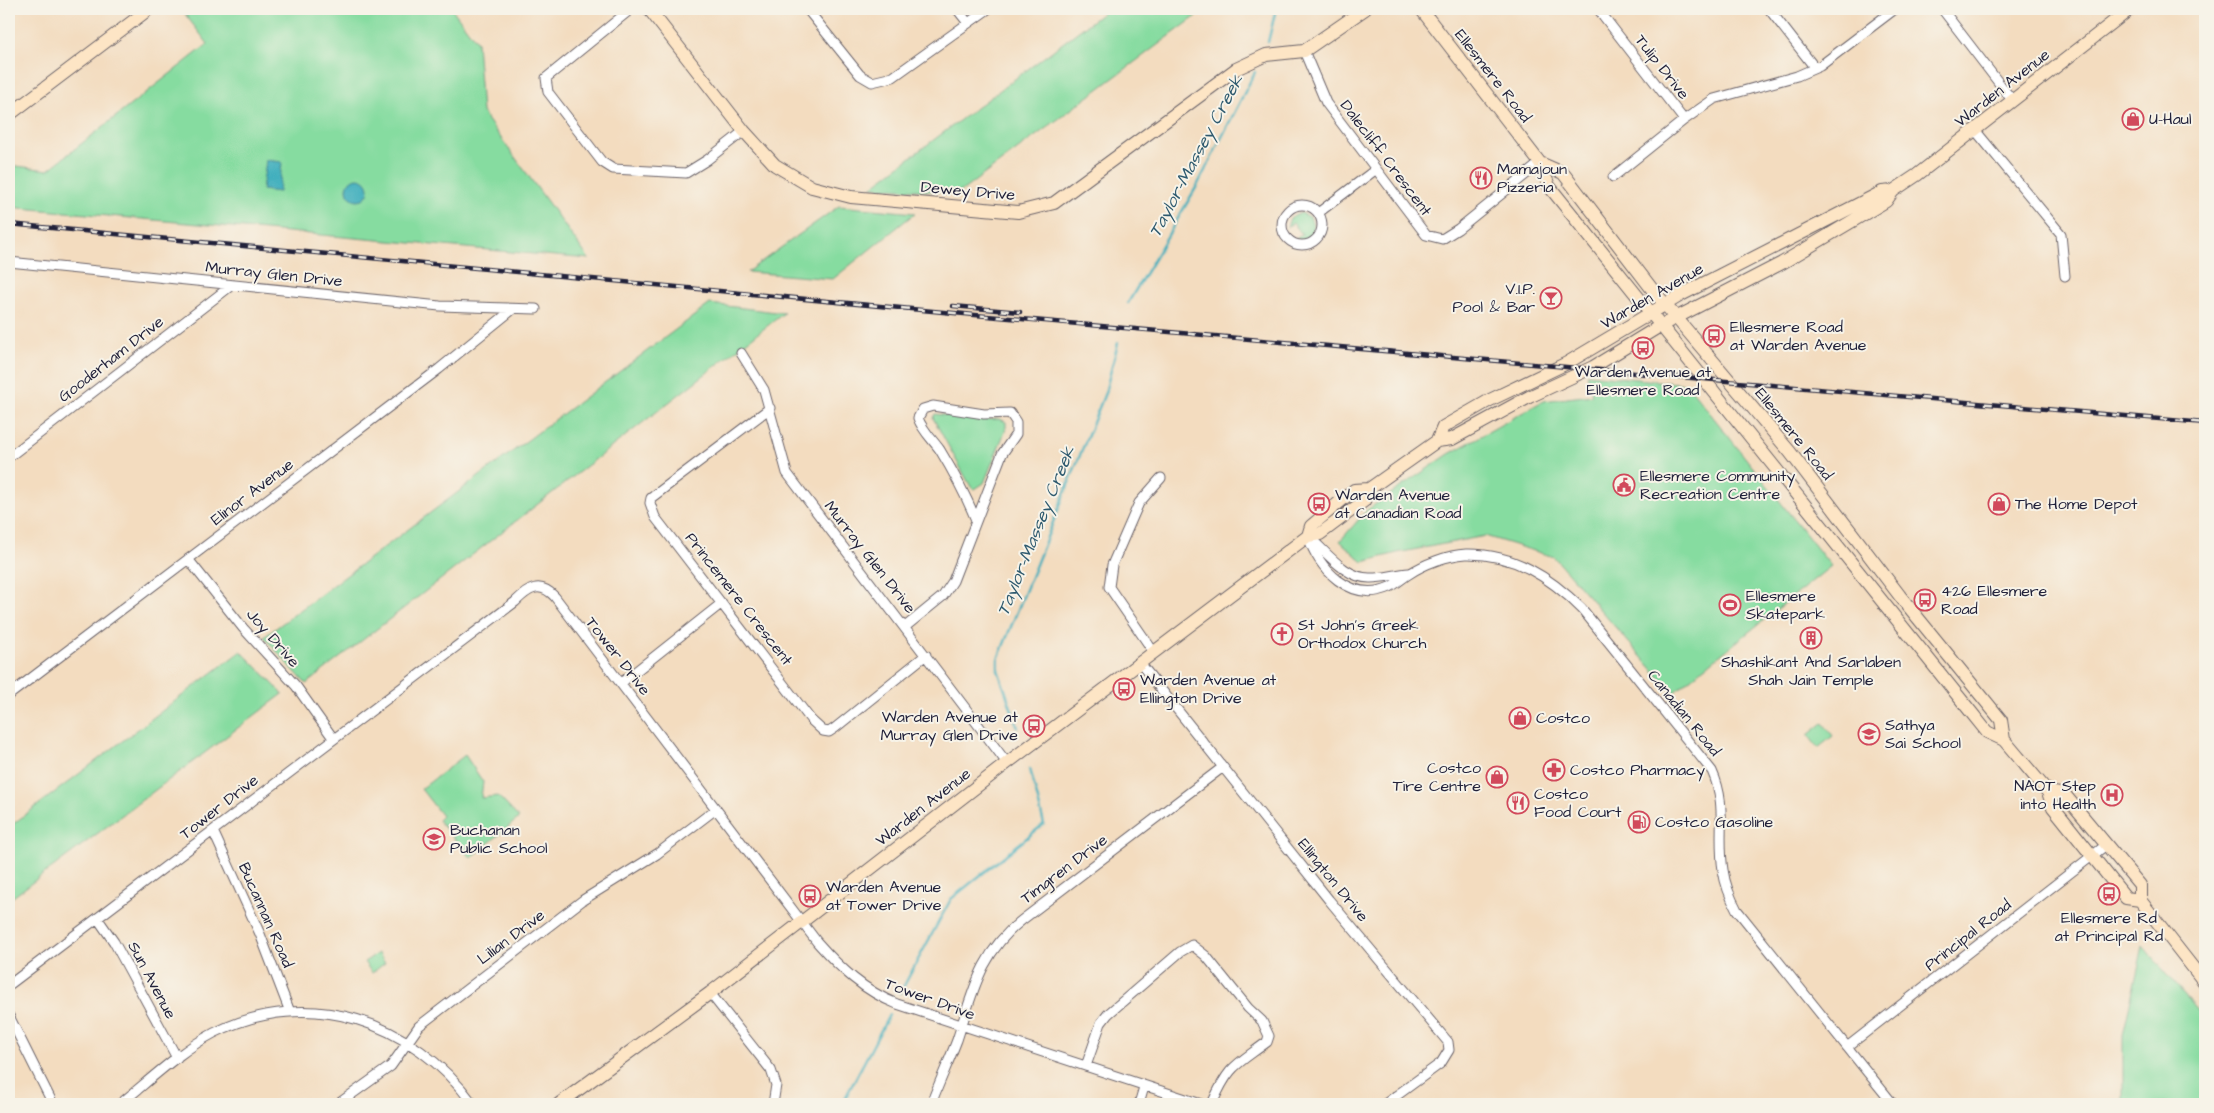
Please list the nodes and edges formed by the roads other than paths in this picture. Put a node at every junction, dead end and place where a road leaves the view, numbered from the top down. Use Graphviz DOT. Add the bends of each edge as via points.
graph roads {
  1 [pos="149,9"];
  2 [pos="631,9"];
  3 [pos="649,9"];
  4 [pos="807,9"];
  5 [pos="957,9"];
  6 [pos="988,9"];
  7 [pos="1365,9"];
  8 [pos="1420,9"];
  9 [pos="1598,9"];
  10 [pos="1769,9"];
  11 [pos="1895,9"];
  12 [pos="1942,9"];
  13 [pos="2130,9"];
  14 [pos="968,23"];
  15 [pos="1304,52"];
  16 [pos="1815,68"];
  17 [pos="2012,100"];
  18 [pos="9,115"];
  19 [pos="1684,120"];
  20 [pos="744,130"];
  21 [pos="1975,130"];
  22 [pos="1540,163"];
  23 [pos="1375,170"];
  24 [pos="1613,177"];
  25 [pos="1893,191"];
  26 [pos="1318,213"];
  27 [pos="9,262"];
  28 [pos="2065,276"];
  29 [pos="232,285"];
  30 [pos="1666,305"];
  31 [pos="536,309"];
  32 [pos="512,310"];
  33 [pos="1650,313"];
  34 [pos="1676,317"];
  35 [pos="1660,326"];
  36 [pos="740,353"];
  37 [pos="770,408"];
  38 [pos="1437,441"];
  39 [pos="9,457"];
  40 [pos="1161,478"];
  41 [pos="976,520"];
  42 [pos="1308,536"];
  43 [pos="188,559"];
  44 [pos="1411,572"];
  45 [pos="1900,596"];
  46 [pos="722,603"];
  47 [pos="1887,606"];
  48 [pos="905,627"];
  49 [pos="1153,651"];
  50 [pos="926,655"];
  51 [pos="1140,663"];
  52 [pos="621,683"];
  53 [pos="9,694"];
  54 [pos="334,738"];
  55 [pos="2004,740"];
  56 [pos="1007,763"];
  57 [pos="1223,767"];
  58 [pos="2048,792"];
  59 [pos="716,809"];
  60 [pos="213,831"];
  61 [pos="2106,845"];
  62 [pos="2093,856"];
  63 [pos="2140,900"];
  64 [pos="98,919"];
  65 [pos="802,920"];
  66 [pos="2205,983"];
  67 [pos="9,985"];
  68 [pos="710,993"];
  69 [pos="290,1012"];
  70 [pos="9,1016"];
  71 [pos="960,1026"];
  72 [pos="407,1042"];
  73 [pos="1847,1047"];
  74 [pos="177,1058"];
  75 [pos="1086,1066"];
  76 [pos="1144,1088"];
  77 [pos="53,1104"];
  78 [pos="120,1104"];
  79 [pos="338,1104"];
  80 [pos="473,1104"];
  81 [pos="559,1104"];
  82 [pos="773,1104"];
  83 [pos="931,1104"];
  84 [pos="1139,1104"];
  85 [pos="1200,1104"];
  86 [pos="1212,1104"];
  87 [pos="1385,1104"];
  88 [pos="1893,1104"];
  1 -- 18 [label="main road"];
  2 -- 20 [label="street" via="546,78 548,92 602,162 613,169 686,172 707,160"];
  3 -- 20 [label="main road, Dewey Drive"];
  4 -- 14 [label="street" via="860,75 872,82 893,77"];
  5 -- 14 [label="street"];
  6 -- 14 [label="street"];
  7 -- 15 [label="main road"];
  8 -- 22 [label="main road, Ellesmere Road"];
  9 -- 19 [label="street, Tulip Drive"];
  10 -- 16 [label="street"];
  11 -- 16 [label="street" via="1829,62"];
  12 -- 17 [label="street"];
  13 -- 17 [label="main road, Warden Avenue"];
  15 -- 20 [label="main road, Dewey Drive" via="1266,55 1236,70 1054,202 1018,212 851,197 812,187 775,165"];
  15 -- 23 [label="street, Dalecliff Crescent" via="1326,103"];
  16 -- 19 [label="street" via="1714,99"];
  17 -- 21 [label="main road, Warden Avenue"];
  19 -- 24 [label="street"];
  21 -- 25 [label="main road, Warden Avenue"];
  21 -- 28 [label="street" via="2061,234"];
  22 -- 23 [label="street, Dalecliff Crescent" via="1442,239 1426,235"];
  22 -- 30 [label="main road, Ellesmere Road" via="1563,172"];
  22 -- 33 [label="main road, Ellesmere Road" via="1549,186"];
  23 -- 26 [label="street"];
  25 -- 30 [label="main road, Warden Avenue" via="1874,196"];
  25 -- 34 [label="main road, Warden Avenue" via="1886,201 1814,244"];
  26 -- 26 [label="street" via="1308,206 1290,209 1282,226 1286,238 1292,243 1305,245 1317,239 1322,226"];
  27 -- 29 [label="street, Murray Glen Drive"];
  29 -- 32 [label="street, Murray Glen Drive"];
  29 -- 39 [label="street, Gooderham Drive"];
  30 -- 33 [label="main road, Warden Avenue"];
  30 -- 34 [label="main road, Ellesmere Road"];
  31 -- 32 [label="street, Murray Glen Drive"];
  32 -- 43 [label="street, Elinor Avenue"];
  33 -- 35 [label="main road, Ellesmere Road"];
  33 -- 38 [label="main road, Warden Avenue" via="1568,364 1490,400 1444,427"];
  34 -- 35 [label="main road, Warden Avenue"];
  34 -- 45 [label="main road, Ellesmere Road" via="1790,452"];
  35 -- 38 [label="main road, Warden Avenue" via="1593,367 1452,439"];
  35 -- 47 [label="main road, Ellesmere Road"];
  36 -- 37 [label="street, Murray Glen Drive" via="755,373"];
  37 -- 46 [label="street, Princemere Crescent" via="651,498 655,517"];
  37 -- 48 [label="street, Murray Glen Drive" via="787,473"];
  38 -- 42 [label="main road, Warden Avenue" via="1368,489 1354,490 1311,526"];
  40 -- 49 [label="street" via="1139,503 1112,565 1109,587"];
  41 -- 41 [label="street" via="1002,454 1016,434 1015,418 1004,412 984,414 933,406 923,408 918,418 920,425 940,451"];
  41 -- 48 [label="street" via="953,581 943,596"];
  42 -- 44 [label="street, Canadian Road" via="1359,577"];
  42 -- 44 [label="street, Canadian Road" via="1313,552 1328,572 1353,589 1390,587"];
  42 -- 49 [label="main road, Warden Avenue"];
  43 -- 53 [label="street, Elinor Avenue"];
  43 -- 54 [label="street, Joy Drive" via="243,628 296,686"];
  44 -- 73 [label="street, Canadian Road" via="1453,556 1493,556 1534,570 1582,609 1712,771 1722,800 1721,854 1728,892 1742,917"];
  45 -- 47 [label="main road"];
  45 -- 55 [label="main road, Ellesmere Road" via="2001,720"];
  46 -- 50 [label="street, Princemere Crescent" via="823,731 835,728"];
  46 -- 52 [label="street"];
  47 -- 55 [label="main road, Ellesmere Road" via="1987,732"];
  48 -- 50 [label="street, Murray Glen Drive"];
  49 -- 51 [label="main road, Warden Avenue"];
  50 -- 56 [label="street, Murray Glen Drive"];
  51 -- 56 [label="main road, Warden Avenue"];
  51 -- 57 [label="street, Ellington Drive"];
  52 -- 54 [label="street, Tower Drive" via="555,597 536,586"];
  52 -- 59 [label="street, Tower Drive"];
  54 -- 60 [label="street, Tower Drive"];
  55 -- 58 [label="main road, Ellesmere Road"];
  56 -- 65 [label="main road, Warden Avenue"];
  57 -- 71 [label="street, Timgren Drive" via="1005,933 978,978"];
  57 -- 87 [label="street, Ellington Drive" via="1448,1042 1449,1050 1441,1063"];
  58 -- 61 [label="main road, Ellesmere Road" via="2065,796"];
  58 -- 62 [label="main road, Ellesmere Road" via="2052,807"];
  59 -- 65 [label="street, Tower Drive"];
  59 -- 72 [label="street, Lilian Drive" via="657,854 583,900 419,1026"];
  60 -- 64 [label="street, Tower Drive"];
  60 -- 69 [label="street, Bucannan Road" via="260,934"];
  61 -- 62 [label="street, Principal Road"];
  61 -- 63 [label="main road, Ellesmere Road" via="2140,885"];
  62 -- 63 [label="main road, Ellesmere Road" via="2126,898"];
  62 -- 73 [label="street, Principal Road"];
  63 -- 66 [label="main road, Ellesmere Road"];
  64 -- 67 [label="street, Tower Drive"];
  64 -- 74 [label="street, Sun Avenue" via="114,942"];
  65 -- 68 [label="main road, Warden Avenue"];
  65 -- 71 [label="street, Tower Drive" via="839,966 878,997"];
  68 -- 81 [label="main road, Warden Avenue"];
  68 -- 82 [label="street" via="771,1070 776,1085"];
  69 -- 72 [label="street" via="325,1012 344,1016 380,1026"];
  69 -- 74 [label="street" via="226,1028"];
  70 -- 77 [label="street"];
  71 -- 75 [label="street, Tower Drive"];
  71 -- 83 [label="street, Timgren Drive"];
  72 -- 79 [label="street, Lilian Drive" via="391,1066"];
  72 -- 80 [label="street" via="435,1062"];
  73 -- 88 [label="street, Canadian Road"];
  74 -- 78 [label="street"];
  75 -- 76 [label="street, Tower Drive"];
  75 -- 86 [label="street" via="1101,1022 1108,1014 1192,945 1206,956 1262,1021 1269,1036 1267,1042 1226,1073"];
  76 -- 84 [label="street"];
  76 -- 85 [label="street, Tower Drive"];
}
